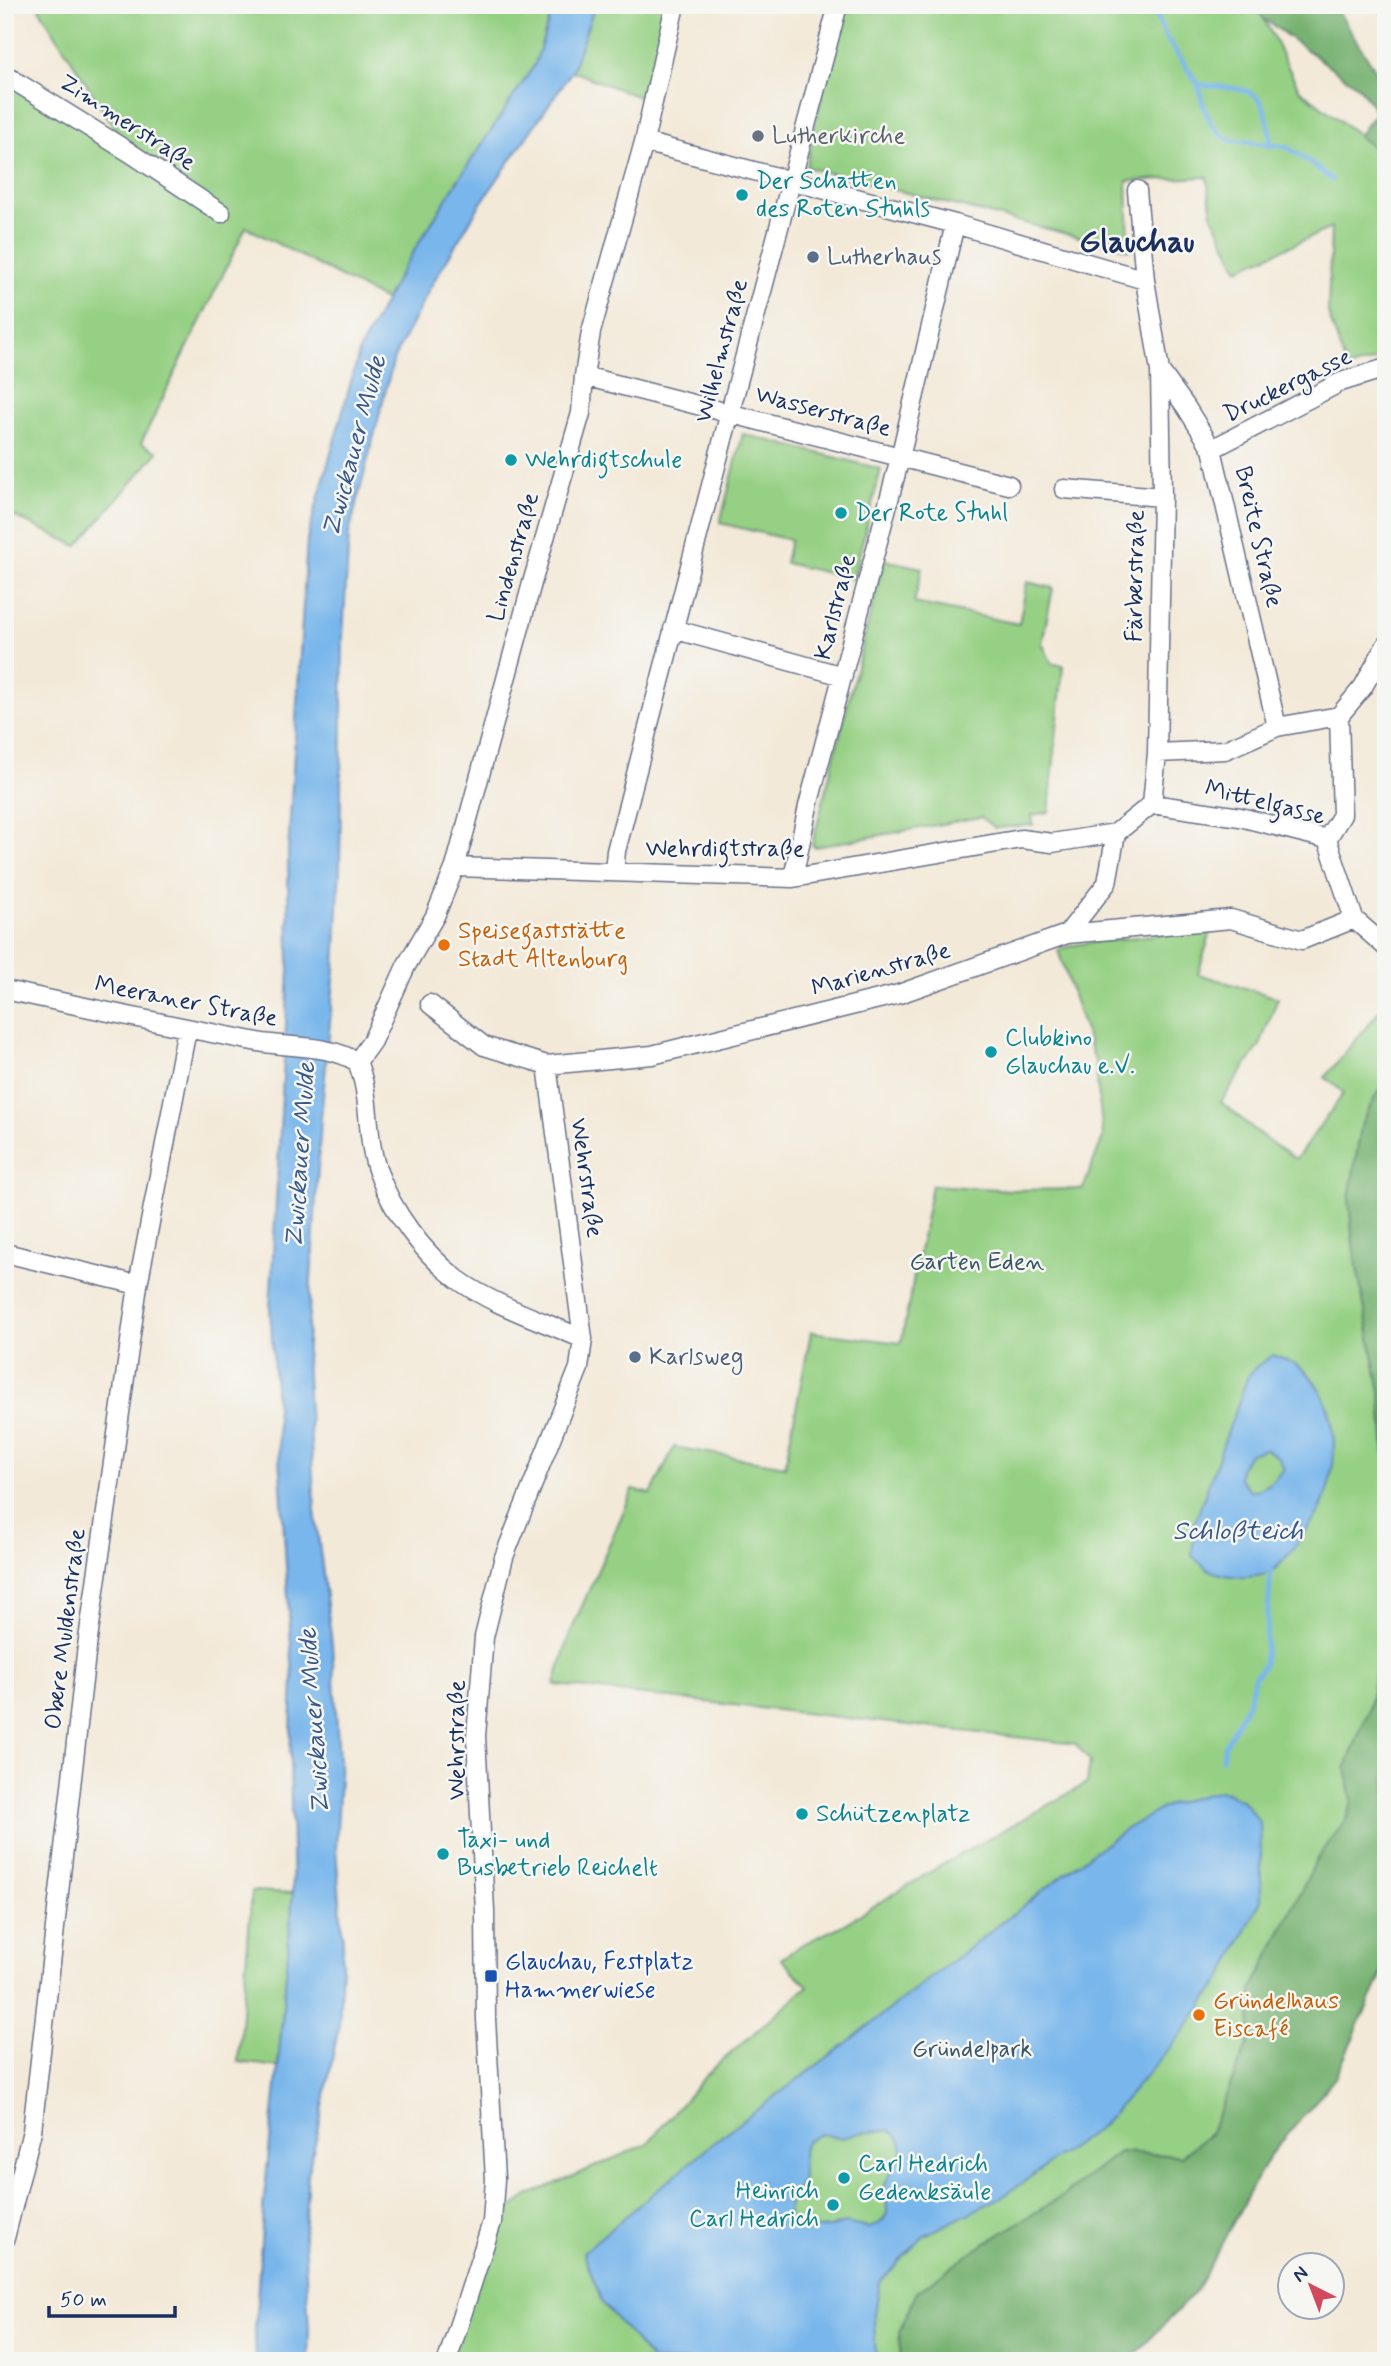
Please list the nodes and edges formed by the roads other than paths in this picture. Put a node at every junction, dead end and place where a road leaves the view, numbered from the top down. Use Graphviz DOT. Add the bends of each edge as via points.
graph roads {
  1 [pos="675,5"];
  2 [pos="838,5"];
  3 [pos="5,75"];
  4 [pos="644,142"];
  5 [pos="791,181"];
  6 [pos="1137,190"];
  7 [pos="221,213"];
  8 [pos="955,225"];
  9 [pos="1145,280"];
  10 [pos="1386,368"];
  11 [pos="1160,371"];
  12 [pos="583,376"];
  13 [pos="731,412"];
  14 [pos="1212,449"];
  15 [pos="900,458"];
  16 [pos="1009,485"];
  17 [pos="1064,489"];
  18 [pos="1162,497"];
  19 [pos="673,629"];
  20 [pos="1386,645"];
  21 [pos="843,676"];
  22 [pos="1339,716"];
  23 [pos="1277,727"];
  24 [pos="1157,753"];
  25 [pos="1152,804"];
  26 [pos="1116,833"];
  27 [pos="1327,839"];
  28 [pos="455,867"];
  29 [pos="614,872"];
  30 [pos="793,878"];
  31 [pos="1354,919"];
  32 [pos="1067,934"];
  33 [pos="1386,947"];
  34 [pos="5,990"];
  35 [pos="430,1004"];
  36 [pos="187,1029"];
  37 [pos="350,1058"];
  38 [pos="547,1065"];
  39 [pos="5,1253"];
  40 [pos="138,1285"];
  41 [pos="583,1339"];
  42 [pos="7,2229"];
  43 [pos="447,2361"];
  1 -- 4 [label="street, Lindenstraße"];
  2 -- 5 [label="street, Wilhelmstraße"];
  3 -- 7 [label="street, Zimmerstraße"];
  4 -- 5 [label="street"];
  4 -- 12 [label="street, Lindenstraße"];
  5 -- 8 [label="street"];
  5 -- 13 [label="street, Wilhelmstraße"];
  6 -- 9 [label="street, Färberstraße"];
  8 -- 9 [label="street"];
  8 -- 15 [label="street, Karlstraße"];
  9 -- 11 [label="street, Färberstraße"];
  10 -- 14 [label="street, Druckergasse" via="1341,382"];
  11 -- 14 [label="street, Breite Straße"];
  11 -- 18 [label="street, Färberstraße"];
  12 -- 13 [label="street, Wasserstraße"];
  12 -- 28 [label="street, Lindenstraße" via="581,413"];
  13 -- 15 [label="street, Wasserstraße"];
  13 -- 19 [label="street, Wilhelmstraße"];
  14 -- 23 [label="street, Breite Straße"];
  15 -- 16 [label="street, Wasserstraße"];
  15 -- 21 [label="street, Karlstraße"];
  17 -- 18 [label="street"];
  18 -- 24 [label="street, Färberstraße"];
  19 -- 21 [label="street"];
  19 -- 29 [label="street, Wilhelmstraße"];
  20 -- 22 [label="street" via="1363,687"];
  21 -- 30 [label="street, Karlstraße"];
  22 -- 23 [label="street"];
  22 -- 27 [label="street" via="1342,816"];
  23 -- 24 [label="street" via="1226,750"];
  24 -- 25 [label="street, Färberstraße"];
  25 -- 26 [label="street"];
  25 -- 27 [label="street, Mittelgasse" via="1240,817"];
  26 -- 30 [label="street, Wehrdigtstraße" via="1052,843 1021,839"];
  26 -- 32 [label="street" via="1107,883"];
  27 -- 31 [label="street, Mittelgasse"];
  28 -- 29 [label="street, Wehrdigtstraße"];
  28 -- 37 [label="street, Lindenstraße" via="372,1041"];
  29 -- 30 [label="street, Wehrdigtstraße"];
  31 -- 32 [label="street, Marienstraße" via="1302,940 1231,919"];
  31 -- 33 [label="street"];
  32 -- 38 [label="street, Marienstraße" via="899,995 652,1055"];
  34 -- 36 [label="street, Meeraner Straße"];
  35 -- 38 [label="street, Marienstraße" via="484,1046"];
  36 -- 37 [label="street, Meeraner Straße"];
  36 -- 40 [label="street, Obere Muldenstraße"];
  37 -- 41 [label="street" via="362,1073 378,1172 419,1244 457,1279"];
  38 -- 41 [label="street, Wehrstraße"];
  39 -- 40 [label="street"];
  40 -- 42 [label="street, Obere Muldenstraße" via="86,1654 32,2131"];
  41 -- 43 [label="street, Wehrstraße" via="579,1368 504,1557 484,1637 476,1736 494,2189 492,2222"];
}
